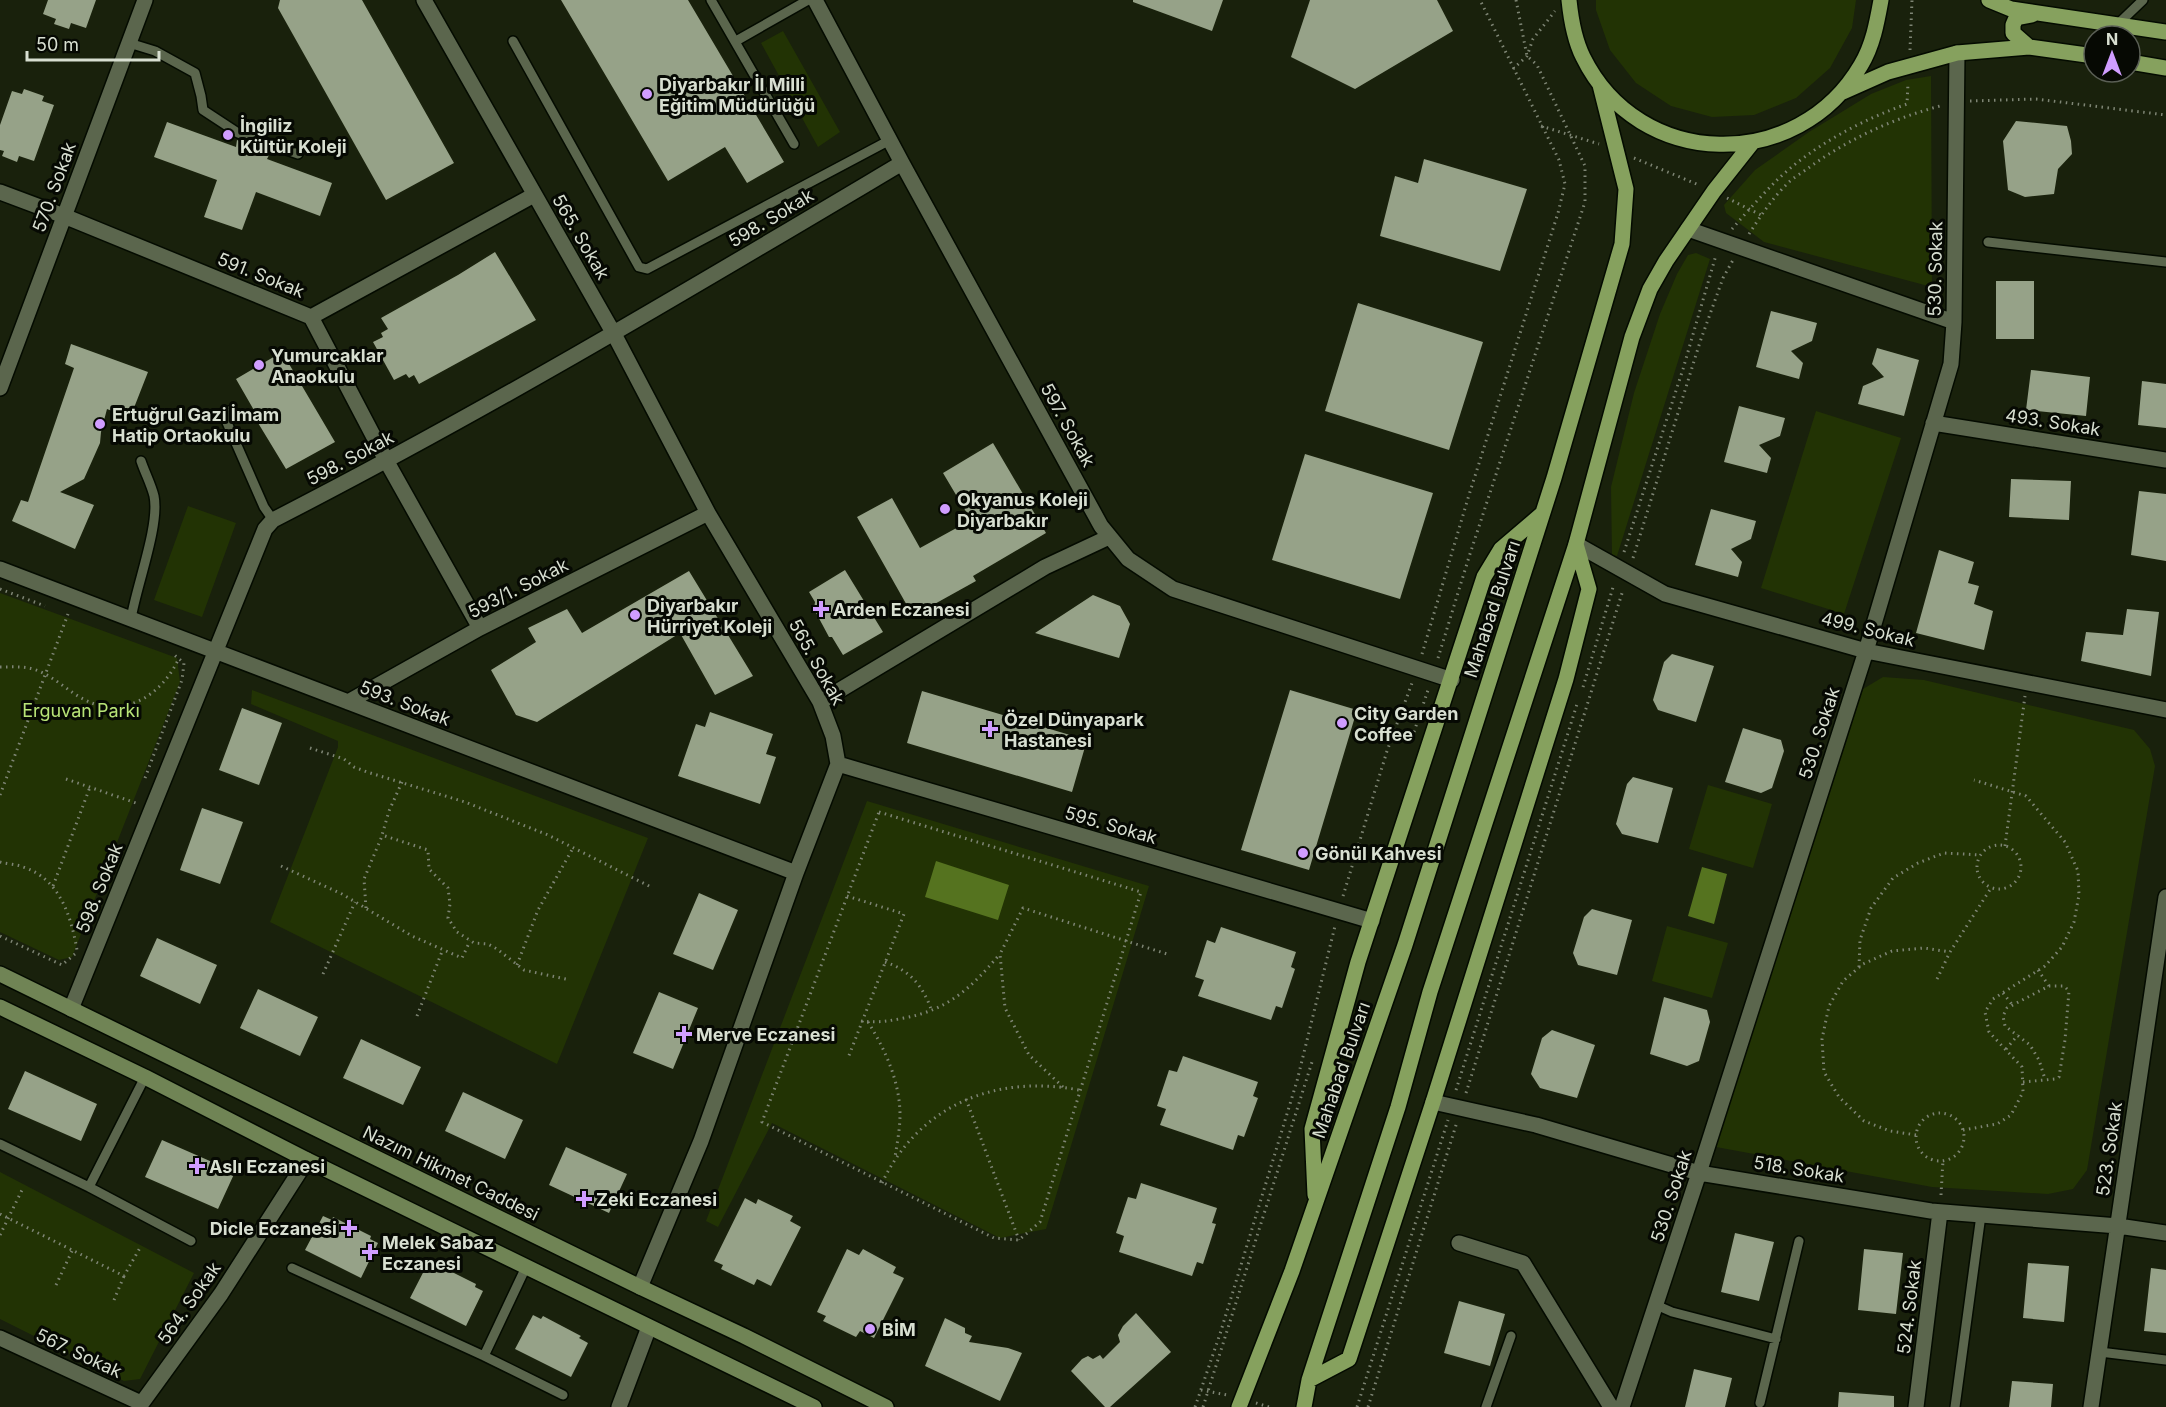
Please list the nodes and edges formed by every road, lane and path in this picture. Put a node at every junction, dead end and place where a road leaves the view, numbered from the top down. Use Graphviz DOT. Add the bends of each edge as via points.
graph roads {
  1 [pos="145,0"];
  2 [pos="424,0"];
  3 [pos="711,0"];
  4 [pos="808,0"];
  5 [pos="815,0"];
  6 [pos="1480,0"];
  7 [pos="1516,0"];
  8 [pos="1881,0"];
  9 [pos="1912,0"];
  10 [pos="1989,0"];
  11 [pos="2143,0"];
  12 [pos="1563,4"];
  13 [pos="2038,14"];
  14 [pos="2109,24"];
  15 [pos="2117,24"];
  16 [pos="2142,29"];
  17 [pos="2166,32"];
  18 [pos="513,41"];
  19 [pos="736,41"];
  20 [pos="129,43"];
  21 [pos="2029,47"];
  22 [pos="1957,53"];
  23 [pos="2082,54"];
  24 [pos="1527,56"];
  25 [pos="2142,64"];
  26 [pos="1909,66"];
  27 [pos="2166,68"];
  28 [pos="1513,69"];
  29 [pos="1600,85"];
  30 [pos="1843,92"];
  31 [pos="1956,102"];
  32 [pos="2166,115"];
  33 [pos="1541,126"];
  34 [pos="1570,134"];
  35 [pos="890,140"];
  36 [pos="1752,143"];
  37 [pos="794,144"];
  38 [pos="1617,151"];
  39 [pos="298,154"];
  40 [pos="902,163"];
  41 [pos="1714,191"];
  42 [pos="0,192"];
  43 [pos="534,195"];
  44 [pos="1751,209"];
  45 [pos="1761,215"];
  46 [pos="64,216"];
  47 [pos="1688,229"];
  48 [pos="1721,241"];
  49 [pos="1988,242"];
  50 [pos="1741,247"];
  51 [pos="2166,262"];
  52 [pos="311,317"];
  53 [pos="1954,322"];
  54 [pos="614,334"];
  55 [pos="0,388"];
  56 [pos="229,411"];
  57 [pos="1933,423"];
  58 [pos="2166,460"];
  59 [pos="141,461"];
  60 [pos="387,462"];
  61 [pos="708,513"];
  62 [pos="1543,513"];
  63 [pos="273,520"];
  64 [pos="1109,537"];
  65 [pos="1576,544"];
  66 [pos="0,569"];
  67 [pos="1623,571"];
  68 [pos="0,589"];
  69 [pos="48,607"];
  70 [pos="78,618"];
  71 [pos="130,619"];
  72 [pos="480,628"];
  73 [pos="184,638"];
  74 [pos="215,651"];
  75 [pos="1866,651"];
  76 [pos="171,652"];
  77 [pos="179,659"];
  78 [pos="0,667"];
  79 [pos="1418,668"];
  80 [pos="45,674"];
  81 [pos="1433,674"];
  82 [pos="1452,680"];
  83 [pos="2027,683"];
  84 [pos="348,702"];
  85 [pos="820,702"];
  86 [pos="2166,711"];
  87 [pos="1412,739"];
  88 [pos="310,748"];
  89 [pos="838,764"];
  90 [pos="66,779"];
  91 [pos="144,780"];
  92 [pos="1974,780"];
  93 [pos="402,782"];
  94 [pos="90,787"];
  95 [pos="2013,792"];
  96 [pos="0,795"];
  97 [pos="132,813"];
  98 [pos="382,835"];
  99 [pos="2006,846"];
  100 [pos="573,848"];
  101 [pos="1981,855"];
  102 [pos="0,862"];
  103 [pos="281,866"];
  104 [pos="796,873"];
  105 [pos="52,886"];
  106 [pos="653,888"];
  107 [pos="1991,888"];
  108 [pos="848,896"];
  109 [pos="2166,897"];
  110 [pos="356,902"];
  111 [pos="366,908"];
  112 [pos="1339,912"];
  113 [pos="1372,921"];
  114 [pos="0,936"];
  115 [pos="83,939"];
  116 [pos="471,941"];
  117 [pos="1126,942"];
  118 [pos="443,949"];
  119 [pos="77,952"];
  120 [pos="1950,952"];
  121 [pos="1000,954"];
  122 [pos="1167,954"];
  123 [pos="2162,957"];
  124 [pos="885,962"];
  125 [pos="518,965"];
  126 [pos="1860,967"];
  127 [pos="2038,970"];
  128 [pos="0,974"];
  129 [pos="323,974"];
  130 [pos="1937,979"];
  131 [pos="570,980"];
  132 [pos="2049,986"];
  133 [pos="2003,993"];
  134 [pos="0,1006"];
  135 [pos="2013,1006"];
  136 [pos="71,1009"];
  137 [pos="932,1012"];
  138 [pos="417,1016"];
  139 [pos="861,1021"];
  140 [pos="868,1022"];
  141 [pos="2018,1035"];
  142 [pos="2006,1049"];
  143 [pos="1314,1055"];
  144 [pos="848,1058"];
  145 [pos="145,1077"];
  146 [pos="2045,1079"];
  147 [pos="2023,1082"];
  148 [pos="1063,1087"];
  149 [pos="1079,1090"];
  150 [pos="966,1099"];
  151 [pos="1433,1102"];
  152 [pos="1457,1107"];
  153 [pos="1963,1130"];
  154 [pos="1916,1135"];
  155 [pos="0,1144"];
  156 [pos="895,1159"];
  157 [pos="307,1160"];
  158 [pos="1943,1160"];
  159 [pos="1699,1173"];
  160 [pos="882,1183"];
  161 [pos="89,1187"];
  162 [pos="22,1190"];
  163 [pos="1316,1203"];
  164 [pos="1940,1212"];
  165 [pos="0,1214"];
  166 [pos="1981,1215"];
  167 [pos="9,1219"];
  168 [pos="2118,1226"];
  169 [pos="2166,1233"];
  170 [pos="0,1235"];
  171 [pos="1019,1240"];
  172 [pos="191,1241"];
  173 [pos="1799,1241"];
  174 [pos="1459,1243"];
  175 [pos="141,1246"];
  176 [pos="72,1251"];
  177 [pos="526,1267"];
  178 [pos="292,1268"];
  179 [pos="124,1276"];
  180 [pos="56,1285"];
  181 [pos="640,1287"];
  182 [pos="114,1300"];
  183 [pos="1656,1305"];
  184 [pos="648,1327"];
  185 [pos="1511,1336"];
  186 [pos="0,1338"];
  187 [pos="1776,1339"];
  188 [pos="2100,1352"];
  189 [pos="483,1356"];
  190 [pos="2166,1360"];
  191 [pos="1309,1380"];
  192 [pos="562,1395"];
  193 [pos="1761,1403"];
  194 [pos="140,1405"];
  195 [pos="619,1407"];
  196 [pos="814,1407"];
  197 [pos="886,1407"];
  198 [pos="1195,1407"];
  199 [pos="1203,1407"];
  200 [pos="1239,1407"];
  201 [pos="1304,1407"];
  202 [pos="1358,1407"];
  203 [pos="1368,1407"];
  204 [pos="1486,1407"];
  205 [pos="1611,1407"];
  206 [pos="1622,1407"];
  207 [pos="1916,1407"];
  208 [pos="1955,1407"];
  209 [pos="2091,1407"];
  1 -- 20 [label="street, 570. Sokak"];
  2 -- 43 [label="street, 565. Sokak"];
  3 -- 19 [label="lane"];
  4 -- 19 [label="lane"];
  5 -- 35 [label="street, 597. Sokak"];
  6 -- 28 [label="path"];
  7 -- 24 [label="path"];
  8 -- 30 [label="main road" via="1867,54"];
  9 -- 26 [label="path"];
  10 -- 13 [label="main road"];
  11 -- 15 [label="lane"];
  12 -- 24 [label="path" via="1533,39"];
  12 -- 29 [label="main road" via="1583,57"];
  13 -- 14 [label="main road"];
  13 -- 21 [label="main road" via="2016,18 2013,25 2013,33"];
  16 -- 17 [label="main road"];
  18 -- 35 [label="lane" via="639,267 647,269"];
  19 -- 37 [label="lane"];
  20 -- 39 [label="lane" via="155,51 195,73 203,110 238,133"];
  20 -- 46 [label="street, 570. Sokak"];
  21 -- 22 [label="main road"];
  21 -- 23 [label="main road"];
  22 -- 26 [label="main road"];
  22 -- 31 [label="street, 530. Sokak"];
  24 -- 28 [label="path"];
  24 -- 34 [label="path" via="1537,65"];
  25 -- 27 [label="main road"];
  26 -- 30 [label="main road"];
  26 -- 44 [label="path" via="1907,105 1886,111 1799,162"];
  28 -- 33 [label="path"];
  29 -- 36 [label="main road" via="1631,115 1668,135 1710,145"];
  29 -- 38 [label="main road, Mahabad Bulvarı"];
  30 -- 36 [label="main road" via="1817,116 1786,133"];
  31 -- 32 [label="path" via="2036,99"];
  31 -- 45 [label="path" via="1869,131 1786,184"];
  31 -- 53 [label="street, 530. Sokak"];
  33 -- 34 [label="path"];
  33 -- 79 [label="path" via="1559,160 1565,184"];
  34 -- 38 [label="path"];
  34 -- 81 [label="path" via="1585,166 1585,202"];
  35 -- 40 [label="street, 597. Sokak"];
  36 -- 41 [label="main road"];
  38 -- 41 [label="path"];
  38 -- 62 [label="main road, Mahabad Bulvarı" via="1626,189 1622,244"];
  40 -- 54 [label="street, 598. Sokak"];
  40 -- 64 [label="street, 597. Sokak"];
  41 -- 44 [label="path"];
  41 -- 47 [label="main road"];
  42 -- 46 [label="street, 591. Sokak"];
  43 -- 52 [label="street"];
  43 -- 54 [label="street, 565. Sokak"];
  44 -- 45 [label="path"];
  44 -- 48 [label="path"];
  45 -- 50 [label="path"];
  46 -- 52 [label="street, 591. Sokak"];
  46 -- 55 [label="street, 570. Sokak"];
  47 -- 48 [label="street"];
  47 -- 65 [label="main road" via="1650,289 1632,338"];
  48 -- 50 [label="street"];
  48 -- 67 [label="path"];
  49 -- 51 [label="lane"];
  50 -- 53 [label="street"];
  50 -- 67 [label="path" via="1723,278"];
  52 -- 60 [label="street, 591. Sokak"];
  53 -- 57 [label="street, 530. Sokak" via="1951,364"];
  54 -- 60 [label="street, 598. Sokak"];
  54 -- 61 [label="street, 565. Sokak"];
  56 -- 63 [label="lane" via="225,418"];
  57 -- 58 [label="street, 493. Sokak"];
  57 -- 75 [label="street, 530. Sokak"];
  59 -- 71 [label="lane" via="154,497 153,526"];
  60 -- 63 [label="street, 598. Sokak"];
  60 -- 72 [label="street, 591. Sokak"];
  61 -- 72 [label="street, 593/1. Sokak"];
  61 -- 85 [label="street, 565. Sokak"];
  62 -- 82 [label="main road" via="1501,549 1484,578"];
  62 -- 163 [label="main road, Mahabad Bulvarı" via="1405,945"];
  63 -- 74 [label="street, 598. Sokak" via="265,529"];
  64 -- 79 [label="street, 597. Sokak" via="1128,559 1173,589"];
  64 -- 85 [label="street" via="1045,567"];
  65 -- 67 [label="street, 499. Sokak"];
  65 -- 151 [label="main road" via="1589,589 1566,679"];
  65 -- 191 [label="main road"];
  66 -- 71 [label="street, 593. Sokak"];
  67 -- 75 [label="street, 499. Sokak" via="1665,594"];
  67 -- 152 [label="path"];
  67 -- 152 [label="path"];
  68 -- 69 [label="path"];
  70 -- 80 [label="path" via="68,614"];
  71 -- 73 [label="street, 593. Sokak"];
  72 -- 84 [label="street, 593/1. Sokak"];
  73 -- 74 [label="street, 593. Sokak"];
  73 -- 77 [label="path"];
  74 -- 84 [label="street, 593. Sokak"];
  74 -- 136 [label="street, 598. Sokak"];
  75 -- 83 [label="street, 499. Sokak"];
  75 -- 159 [label="street, 530. Sokak"];
  76 -- 77 [label="path"];
  77 -- 80 [label="path" via="158,690 145,699 117,706 98,706 84,700"];
  77 -- 91 [label="path" via="184,663 182,680"];
  78 -- 80 [label="path" via="32,668"];
  79 -- 81 [label="street, 597. Sokak"];
  79 -- 112 [label="path" via="1387,752"];
  80 -- 96 [label="path"];
  81 -- 82 [label="street, 597. Sokak"];
  81 -- 87 [label="path"];
  82 -- 113 [label="main road"];
  83 -- 86 [label="street, 499. Sokak"];
  83 -- 95 [label="path"];
  84 -- 104 [label="street, 593. Sokak"];
  85 -- 89 [label="street, 565. Sokak" via="833,736"];
  88 -- 93 [label="path"];
  89 -- 104 [label="street"];
  89 -- 112 [label="street, 595. Sokak"];
  90 -- 94 [label="path"];
  92 -- 95 [label="path"];
  93 -- 98 [label="path"];
  93 -- 100 [label="path" via="465,802"];
  94 -- 97 [label="path" via="136,802"];
  94 -- 105 [label="path"];
  95 -- 99 [label="path"];
  95 -- 127 [label="path" via="2026,796 2065,842 2078,871 2074,922 2062,946"];
  98 -- 111 [label="path" via="364,879"];
  98 -- 116 [label="path" via="428,850 429,869 448,888 448,918 457,932"];
  99 -- 101 [label="path" via="1990,847"];
  99 -- 107 [label="path" via="2017,854 2022,867 2020,874 2013,886"];
  100 -- 106 [label="path"];
  100 -- 125 [label="path" via="538,910"];
  101 -- 107 [label="path" via="1977,872 1984,885"];
  101 -- 126 [label="path" via="1944,853 1893,878 1871,908 1860,939"];
  102 -- 105 [label="path" via="24,867"];
  103 -- 110 [label="path"];
  104 -- 181 [label="street" via="700,1141"];
  105 -- 119 [label="path" via="67,910"];
  107 -- 120 [label="path"];
  108 -- 117 [label="path" via="879,812 1141,892"];
  108 -- 124 [label="path" via="904,914"];
  108 -- 160 [label="path" via="762,1122"];
  109 -- 123 [label="street, 523. Sokak"];
  110 -- 111 [label="path"];
  110 -- 129 [label="path"];
  111 -- 118 [label="path" via="412,936"];
  112 -- 113 [label="street, 595. Sokak"];
  112 -- 198 [label="path" via="1297,1081"];
  113 -- 163 [label="main road" via="1312,1129"];
  114 -- 119 [label="path" via="62,965"];
  115 -- 119 [label="path"];
  116 -- 118 [label="path" via="462,958"];
  116 -- 125 [label="path" via="488,944"];
  117 -- 121 [label="path" via="1023,908"];
  117 -- 122 [label="path"];
  117 -- 149 [label="path"];
  118 -- 138 [label="path"];
  120 -- 126 [label="path" via="1924,948 1892,951"];
  120 -- 130 [label="path"];
  121 -- 137 [label="path" via="967,990"];
  121 -- 148 [label="path" via="1005,1008 1017,1034 1029,1054"];
  123 -- 168 [label="street, 523. Sokak"];
  124 -- 137 [label="path" via="906,971 916,981"];
  124 -- 139 [label="path"];
  125 -- 131 [label="path" via="524,970"];
  126 -- 154 [label="path" via="1843,981 1829,1006 1822,1039 1824,1072 1839,1097 1864,1121"];
  127 -- 132 [label="path"];
  127 -- 133 [label="path"];
  128 -- 136 [label="main road, Nazım Hikmet Caddesi"];
  132 -- 135 [label="path"];
  132 -- 146 [label="path" via="2064,986 2069,992 2059,1077"];
  133 -- 135 [label="path"];
  133 -- 142 [label="path" via="1993,999 1985,1012 1989,1032"];
  134 -- 145 [label="main road"];
  135 -- 141 [label="path" via="2003,1016 2006,1026"];
  136 -- 181 [label="main road, Nazım Hikmet Caddesi"];
  137 -- 140 [label="path"];
  139 -- 140 [label="path"];
  139 -- 144 [label="path"];
  140 -- 156 [label="path" via="887,1058 898,1096"];
  141 -- 142 [label="path"];
  141 -- 146 [label="path" via="2030,1045"];
  142 -- 147 [label="path" via="2022,1066"];
  143 -- 199 [label="path"];
  145 -- 157 [label="main road"];
  145 -- 161 [label="lane"];
  146 -- 147 [label="path"];
  147 -- 153 [label="path" via="2023,1092 2011,1115 1997,1124"];
  148 -- 149 [label="path"];
  148 -- 150 [label="path" via="1014,1087"];
  149 -- 171 [label="path" via="1040,1222"];
  150 -- 156 [label="path" via="933,1119"];
  150 -- 171 [label="path"];
  151 -- 152 [label="street, 518. Sokak"];
  151 -- 191 [label="main road" via="1349,1359"];
  152 -- 159 [label="street, 518. Sokak" via="1536,1125"];
  152 -- 202 [label="path"];
  152 -- 203 [label="path"];
  153 -- 154 [label="path" via="1954,1117 1938,1113 1923,1120"];
  153 -- 158 [label="path" via="1962,1146 1951,1158"];
  154 -- 158 [label="path" via="1923,1154"];
  155 -- 161 [label="lane"];
  156 -- 160 [label="path"];
  157 -- 177 [label="main road"];
  157 -- 194 [label="street, 564. Sokak" via="221,1294"];
  158 -- 164 [label="path"];
  159 -- 164 [label="street, 518. Sokak"];
  159 -- 183 [label="street, 530. Sokak"];
  160 -- 171 [label="path" via="994,1238"];
  161 -- 172 [label="lane"];
  162 -- 167 [label="path"];
  163 -- 200 [label="main road, Mahabad Bulvarı"];
  164 -- 166 [label="street, 518. Sokak"];
  164 -- 207 [label="street, 524. Sokak"];
  165 -- 167 [label="path"];
  166 -- 168 [label="street, 518. Sokak"];
  166 -- 208 [label="lane"];
  167 -- 170 [label="path"];
  167 -- 176 [label="path"];
  168 -- 169 [label="street, 518. Sokak"];
  168 -- 188 [label="street, 523. Sokak"];
  173 -- 187 [label="lane"];
  174 -- 205 [label="street" via="1523,1263"];
  175 -- 179 [label="path"];
  176 -- 179 [label="path"];
  176 -- 180 [label="path"];
  177 -- 184 [label="main road"];
  177 -- 189 [label="lane"];
  178 -- 189 [label="lane"];
  179 -- 182 [label="path"];
  181 -- 197 [label="main road, Nazım Hikmet Caddesi"];
  183 -- 187 [label="lane"];
  183 -- 206 [label="street, 530. Sokak"];
  184 -- 195 [label="street"];
  184 -- 196 [label="main road"];
  185 -- 204 [label="lane"];
  186 -- 194 [label="street, 567. Sokak"];
  187 -- 193 [label="lane"];
  188 -- 190 [label="lane"];
  188 -- 209 [label="street, 523. Sokak"];
  189 -- 192 [label="lane"];
  191 -- 201 [label="main road"];
}
